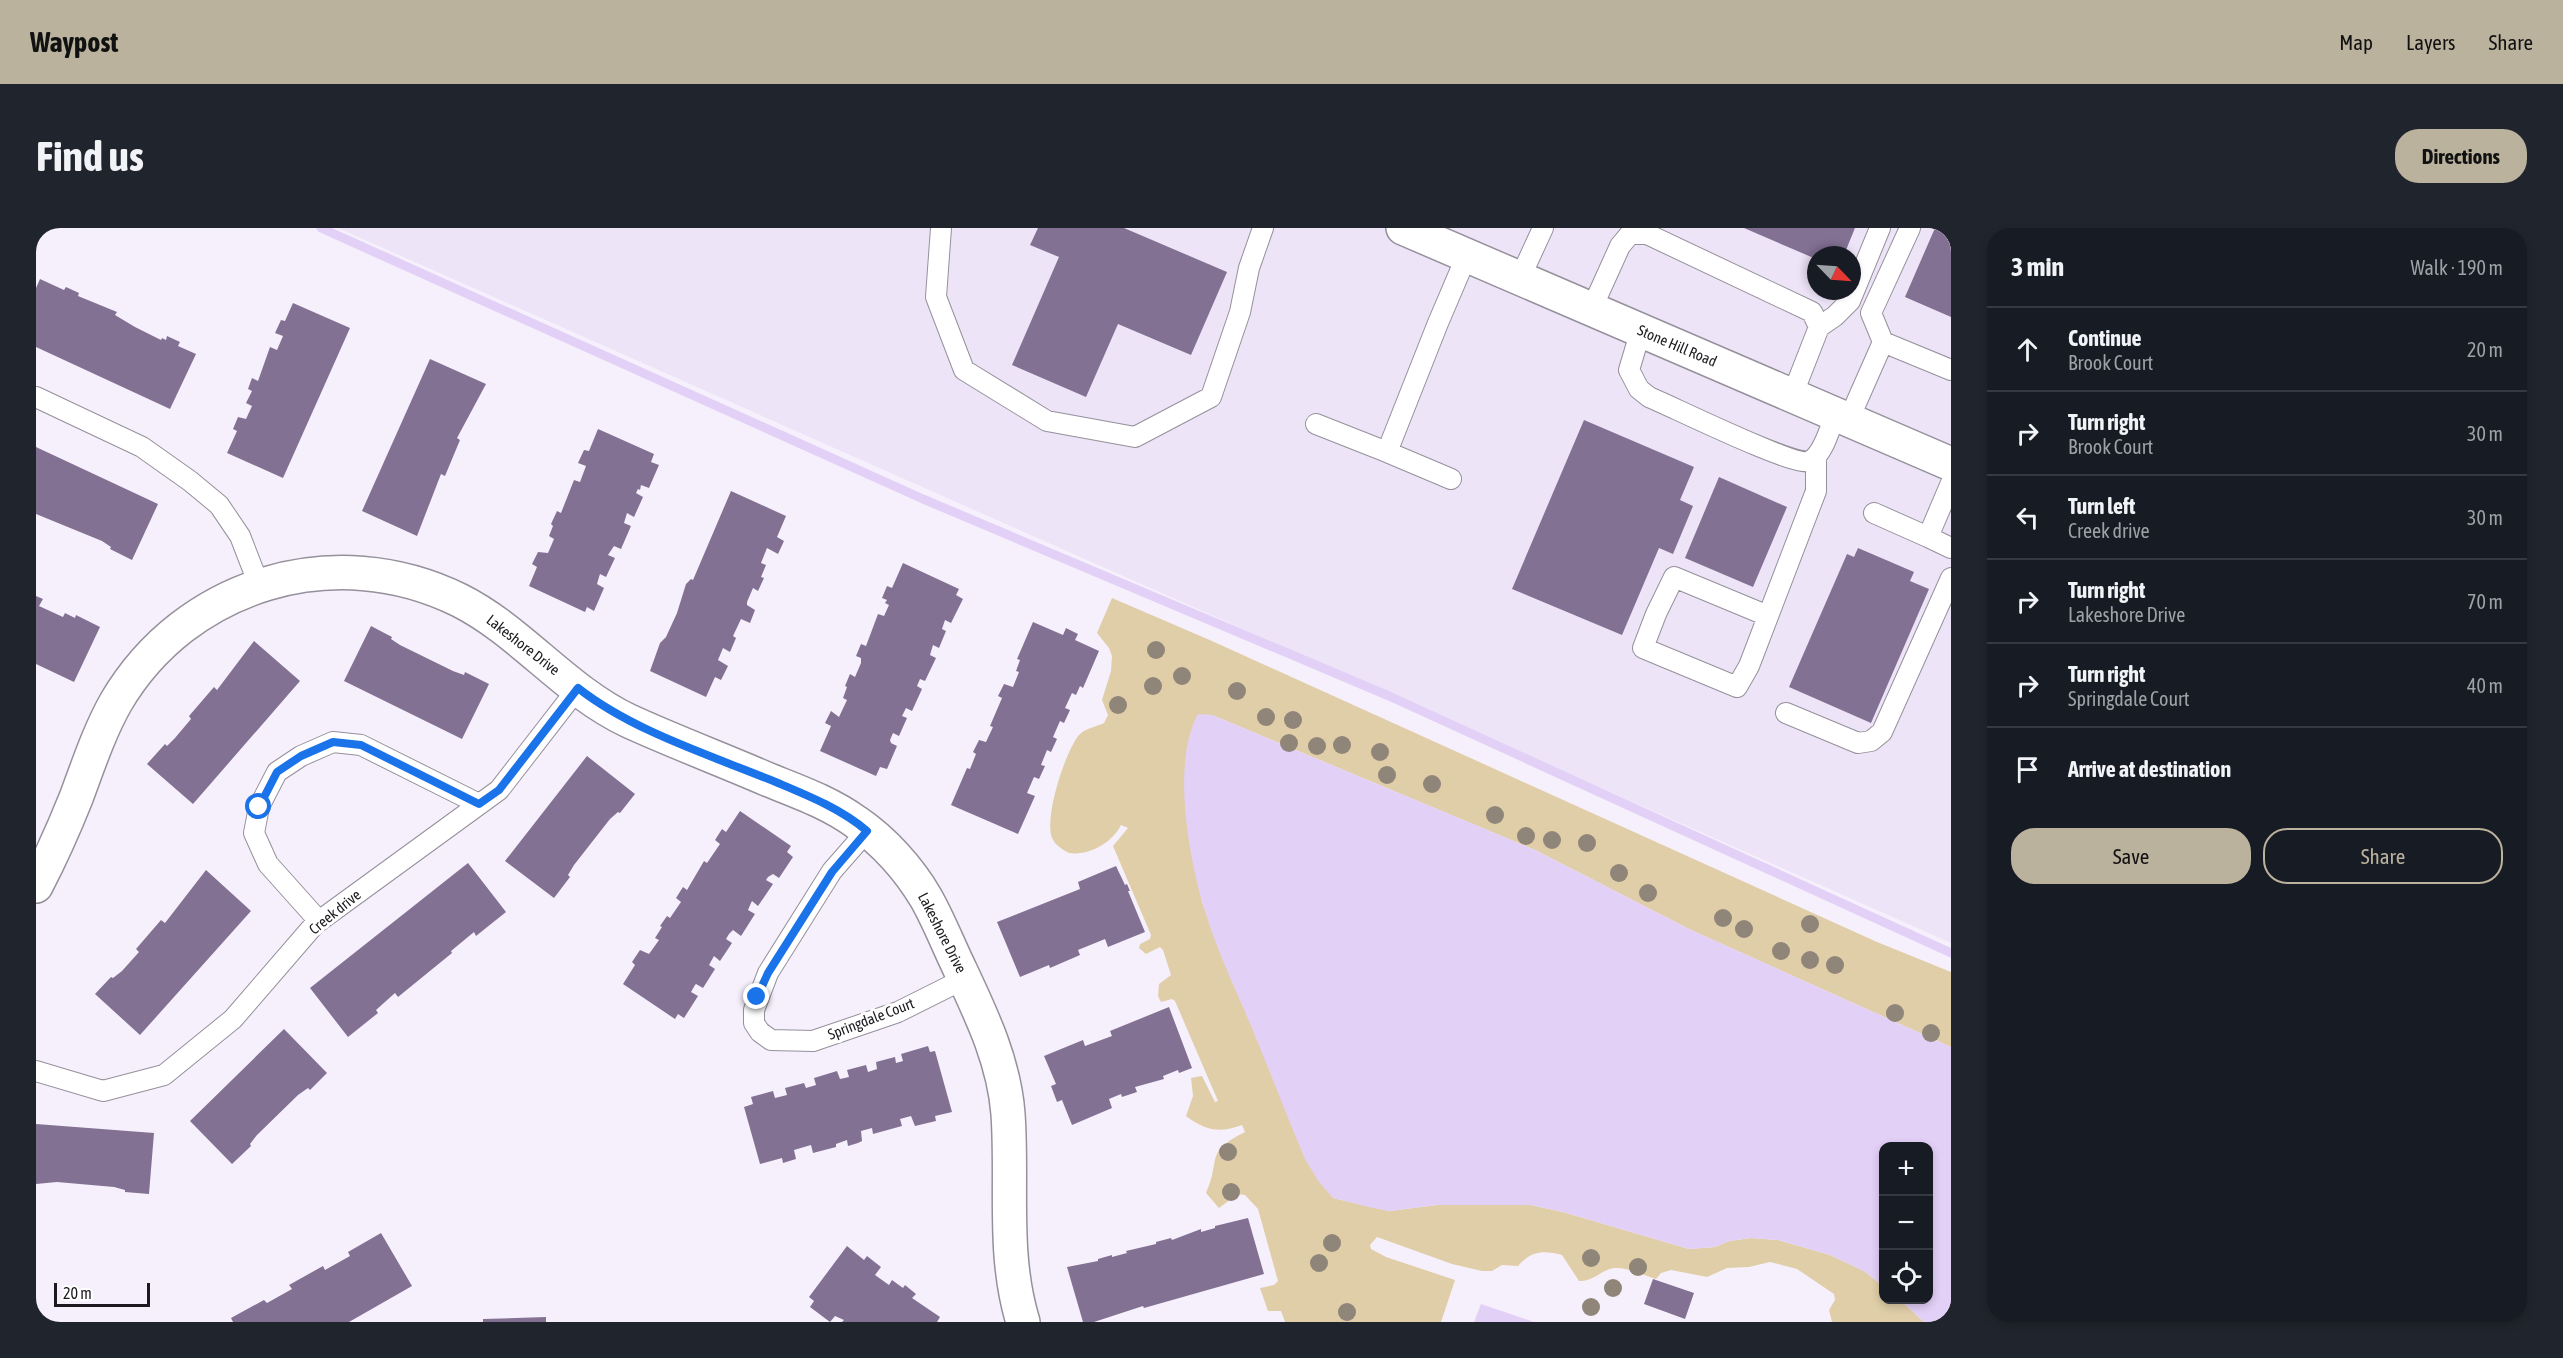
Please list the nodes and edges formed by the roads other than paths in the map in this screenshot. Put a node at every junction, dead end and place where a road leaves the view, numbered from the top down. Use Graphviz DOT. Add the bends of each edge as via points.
graph roads {
  1 [pos="940,228"];
  2 [pos="1263,228"];
  3 [pos="1403,228"];
  4 [pos="1543,228"];
  5 [pos="1880,228"];
  6 [pos="1910,228"];
  7 [pos="1628,231"];
  8 [pos="1467,255"];
  9 [pos="1520,278"];
  10 [pos="1592,308"];
  11 [pos="1819,327"];
  12 [pos="1641,330"];
  13 [pos="1883,342"];
  14 [pos="1951,370"];
  15 [pos="1792,396"];
  16 [pos="36,397"];
  17 [pos="1843,416"];
  18 [pos="1316,424"];
  19 [pos="1387,452"];
  20 [pos="1812,460"];
  21 [pos="1951,464"];
  22 [pos="1451,479"];
  23 [pos="1951,483"];
  24 [pos="1874,513"];
  25 [pos="1928,537"];
  26 [pos="1951,548"];
  27 [pos="1951,578"];
  28 [pos="259,585"];
  29 [pos="1768,615"];
  30 [pos="578,688"];
  31 [pos="1786,713"];
  32 [pos="479,804"];
  33 [pos="867,831"];
  34 [pos="36,886"];
  35 [pos="319,921"];
  36 [pos="964,979"];
  37 [pos="36,1071"];
  38 [pos="1023,1322"];
  1 -- 2 [label="lane" via="936,297 964,370 1047,421 1135,437 1211,397"];
  3 -- 8 [label="street, Stone Hill Road"];
  4 -- 9 [label="lane"];
  5 -- 11 [label="lane" via="1850,300"];
  6 -- 13 [label="lane" via="1870,313"];
  7 -- 10 [label="lane"];
  7 -- 11 [label="lane" via="1647,234 1812,312"];
  8 -- 9 [label="street, Stone Hill Road"];
  8 -- 19 [label="lane"];
  9 -- 10 [label="street, Stone Hill Road"];
  10 -- 12 [label="street, Stone Hill Road"];
  11 -- 15 [label="lane"];
  12 -- 15 [label="street, Stone Hill Road"];
  12 -- 20 [label="lane" via="1629,370 1639,389 1649,397 1796,462"];
  13 -- 14 [label="lane"];
  13 -- 17 [label="lane"];
  15 -- 17 [label="street, Stone Hill Road"];
  16 -- 28 [label="lane" via="142,447 219,505 240,536"];
  17 -- 20 [label="lane"];
  17 -- 21 [label="street, Stone Hill Road"];
  18 -- 19 [label="lane"];
  19 -- 22 [label="lane"];
  20 -- 29 [label="lane" via="1816,491"];
  23 -- 25 [label="lane"];
  24 -- 25 [label="lane"];
  25 -- 26 [label="lane"];
  27 -- 31 [label="lane" via="1882,732 1871,741 1858,743"];
  28 -- 30 [label="street, Lakeshore Drive" via="284,577 345,573 416,584 480,612"];
  28 -- 34 [label="street, Lakeshore Drive" via="216,605 170,636 140,667 115,704"];
  29 -- 29 [label="lane" via="1674,577 1643,648 1737,687"];
  30 -- 32 [label="lane, Creek drive" via="499,790"];
  30 -- 33 [label="street, Lakeshore Drive" via="624,719 804,794 843,813"];
  32 -- 35 [label="lane, Creek drive"];
  32 -- 35 [label="lane" via="361,745 333,742 277,772 259,807 254,833 268,864"];
  33 -- 36 [label="street, Lakeshore Drive" via="892,853 925,896"];
  33 -- 36 [label="lane, Springdale Court" via="832,872 768,973 757,997 754,1023 771,1040 813,1041 898,1012"];
  35 -- 37 [label="lane, Creek drive" via="233,1019 164,1075 103,1091"];
  36 -- 38 [label="street, Lakeshore Drive" via="993,1043 1005,1088 1009,1236"];
}
